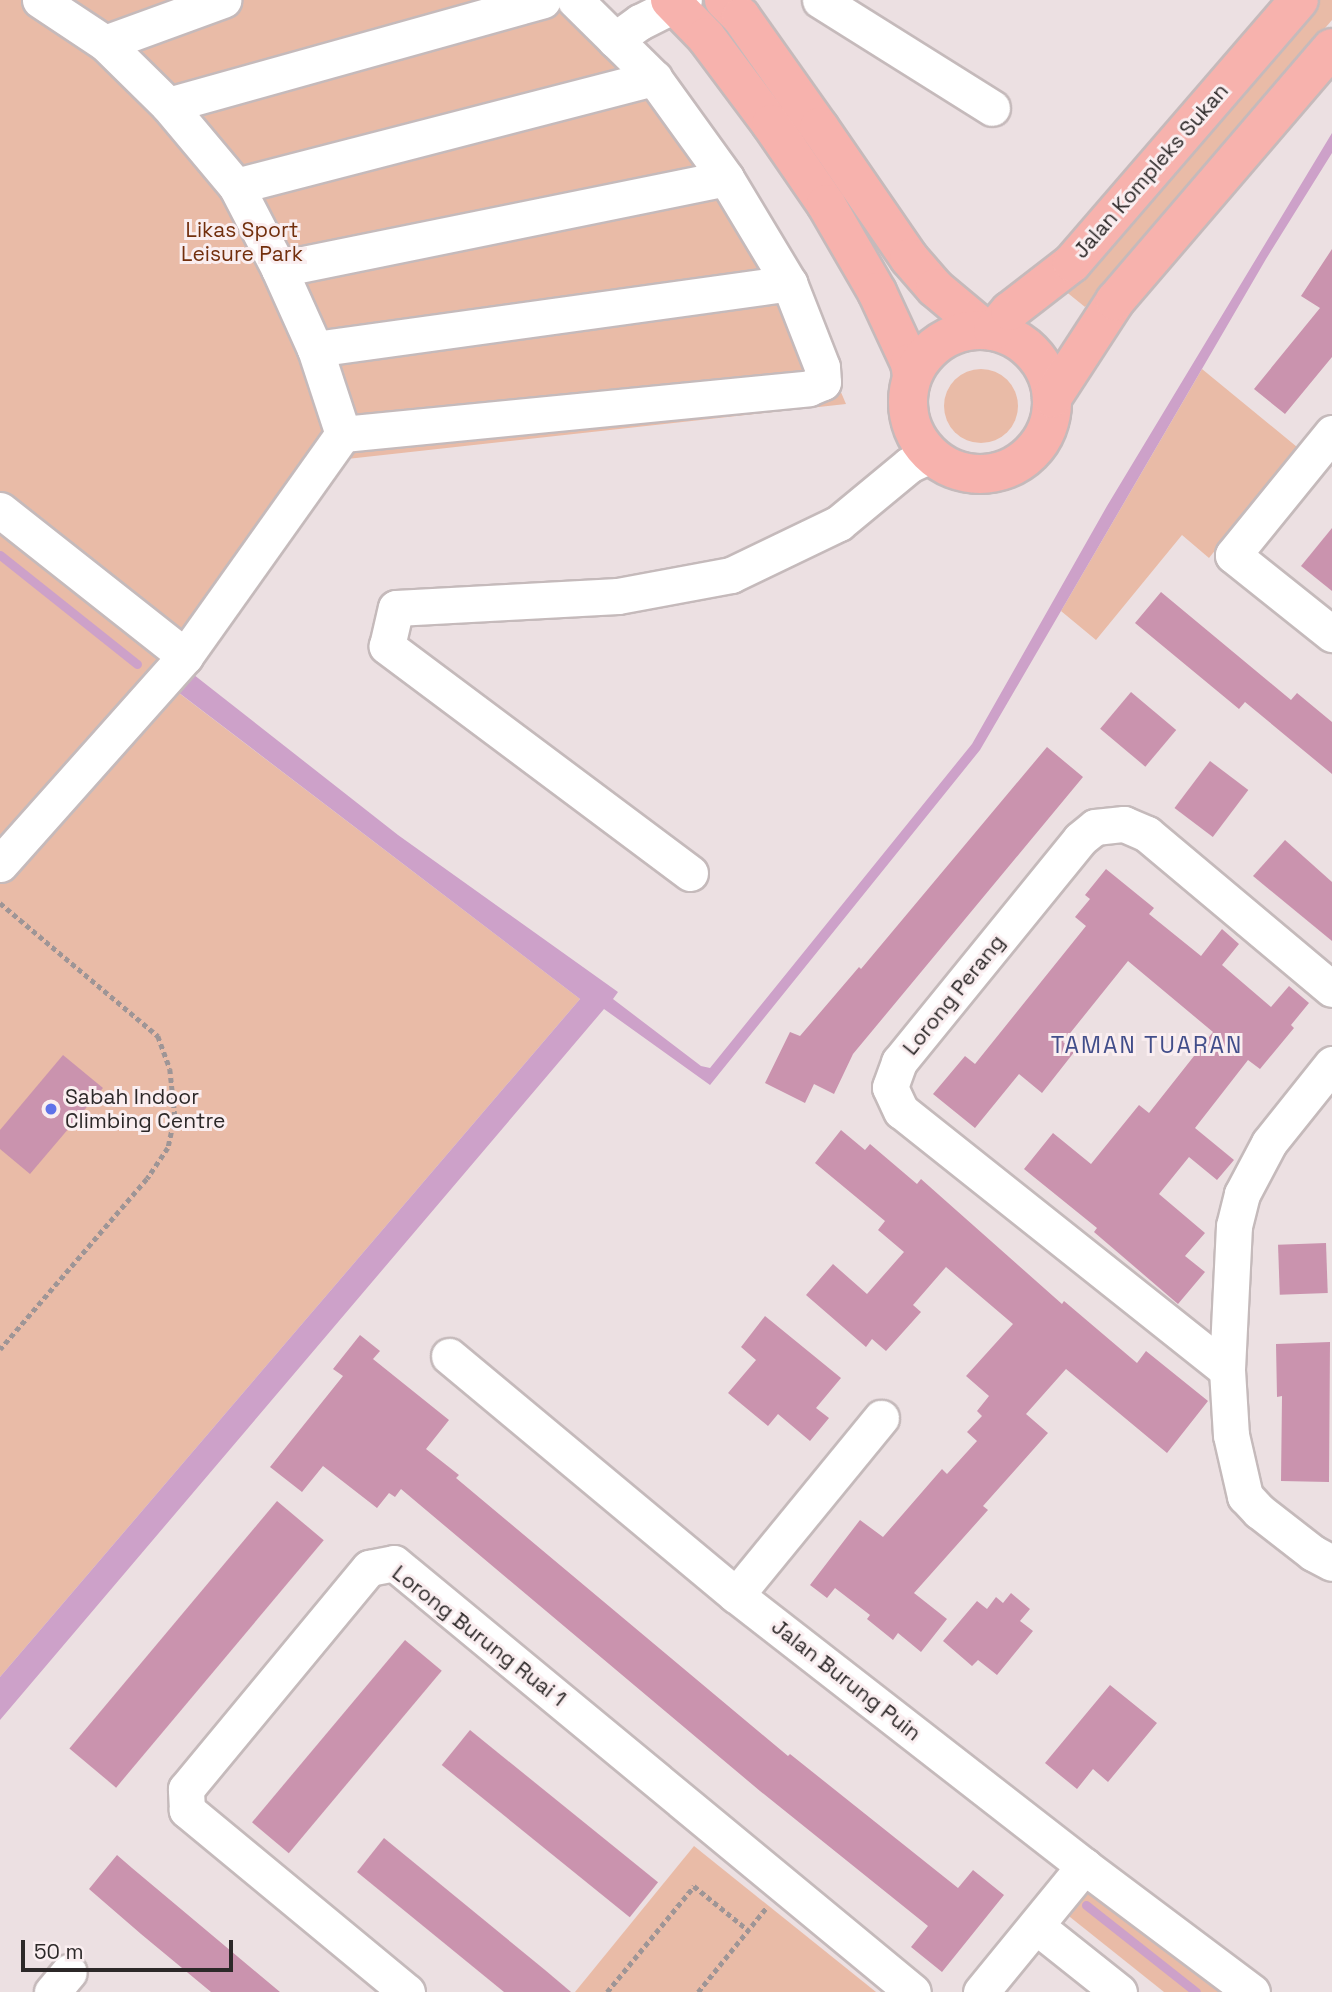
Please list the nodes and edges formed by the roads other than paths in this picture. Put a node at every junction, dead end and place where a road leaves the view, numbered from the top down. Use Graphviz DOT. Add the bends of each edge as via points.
graph roads {
  1 [pos="40,0"];
  2 [pos="223,0"];
  3 [pos="543,0"];
  4 [pos="575,0"];
  5 [pos="724,0"];
  6 [pos="820,0"];
  7 [pos="1299,0"];
  8 [pos="676,1"];
  9 [pos="615,40"];
  10 [pos="104,43"];
  11 [pos="1332,48"];
  12 [pos="654,78"];
  13 [pos="168,105"];
  14 [pos="992,108"];
  15 [pos="726,178"];
  16 [pos="236,186"];
  17 [pos="279,269"];
  18 [pos="789,283"];
  19 [pos="989,330"];
  20 [pos="315,349"];
  21 [pos="912,376"];
  22 [pos="1052,398"];
  23 [pos="1332,433"];
  24 [pos="343,434"];
  25 [pos="930,455"];
  26 [pos="0,510"];
  27 [pos="1332,634"];
  28 [pos="185,656"];
  29 [pos="0,864"];
  30 [pos="690,873"];
  31 [pos="1332,989"];
  32 [pos="1332,1064"];
  33 [pos="449,1356"];
  34 [pos="1227,1370"];
  35 [pos="881,1418"];
  36 [pos="1332,1563"];
  37 [pos="736,1595"];
  38 [pos="1084,1867"];
  39 [pos="1036,1926"];
  40 [pos="407,1992"];
  41 [pos="913,1992"];
  42 [pos="981,1992"];
  43 [pos="1119,1992"];
  44 [pos="1252,1992"];
  1 -- 10 [label="street"];
  2 -- 10 [label="street"];
  3 -- 13 [label="street"];
  4 -- 9 [label="street"];
  5 -- 19 [label="main road" via="741,17 909,258 935,288"];
  6 -- 14 [label="street"];
  7 -- 19 [label="main road, Jalan Kompleks Sukan" via="1072,263"];
  8 -- 9 [label="street"];
  8 -- 21 [label="main road" via="826,204 877,292"];
  9 -- 12 [label="street"];
  10 -- 13 [label="street"];
  11 -- 22 [label="main road" via="1115,301"];
  12 -- 15 [label="street"];
  12 -- 16 [label="street"];
  13 -- 16 [label="street"];
  15 -- 17 [label="street"];
  15 -- 18 [label="street"];
  16 -- 17 [label="street"];
  17 -- 20 [label="street"];
  18 -- 20 [label="street"];
  18 -- 24 [label="street" via="822,367 824,382 809,388"];
  19 -- 21 [label="main road" via="966,331 933,346"];
  19 -- 22 [label="main road" via="1016,339 1035,354 1047,375"];
  20 -- 24 [label="street"];
  21 -- 25 [label="main road" via="909,418"];
  22 -- 25 [label="main road" via="1049,423 1038,445 1020,462 998,472 974,475 950,469"];
  23 -- 27 [label="street" via="1233,555"];
  24 -- 28 [label="street"];
  25 -- 30 [label="street" via="909,466 839,523 731,575 618,596 396,608 387,646"];
  26 -- 28 [label="street"];
  28 -- 29 [label="street"];
  31 -- 34 [label="street, Lorong Perang" via="1147,834 1124,824 1095,827 1080,839 899,1062 890,1087 901,1111"];
  32 -- 34 [label="street" via="1269,1143 1242,1194 1234,1226"];
  33 -- 37 [label="street, Jalan Burung Puin"];
  34 -- 36 [label="street" via="1231,1435 1245,1496 1313,1553"];
  35 -- 37 [label="street"];
  37 -- 38 [label="street, Jalan Burung Puin"];
  38 -- 39 [label="street"];
  38 -- 44 [label="street, Jalan Burung Puin"];
  39 -- 42 [label="street"];
  39 -- 43 [label="street"];
  40 -- 41 [label="street, Lorong Burung Ruai 1" via="187,1810 186,1789 369,1568 394,1563"];
}
